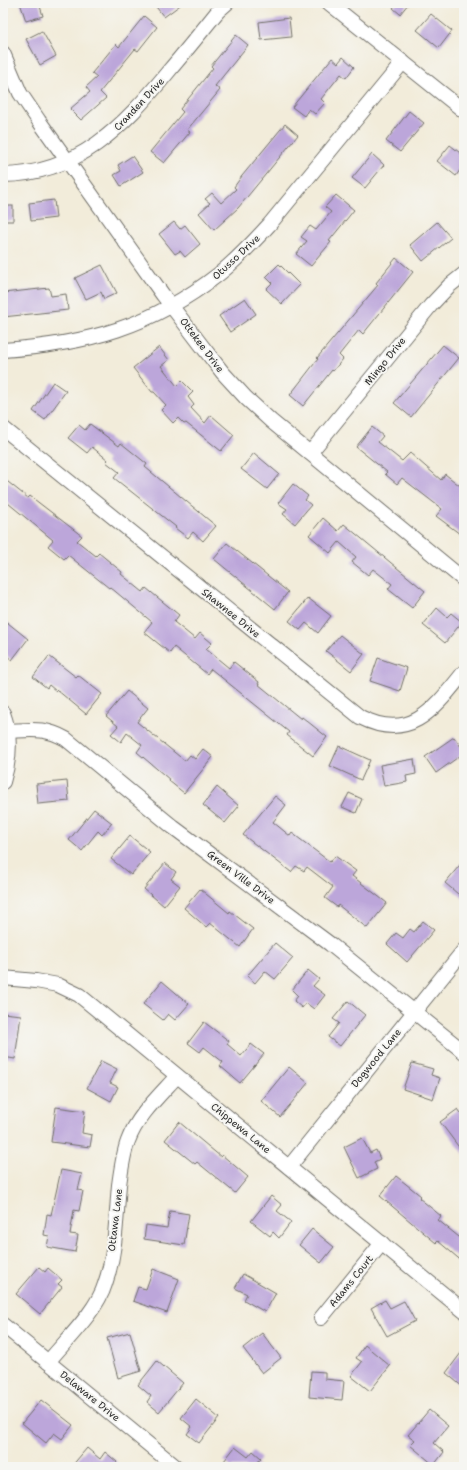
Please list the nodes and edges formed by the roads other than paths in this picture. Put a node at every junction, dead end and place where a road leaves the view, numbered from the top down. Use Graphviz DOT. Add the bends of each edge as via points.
graph roads {
  1 [pos="329,3"];
  2 [pos="220,6"];
  3 [pos="3,53"];
  4 [pos="403,62"];
  5 [pos="464,111"];
  6 [pos="68,161"];
  7 [pos="3,175"];
  8 [pos="464,274"];
  9 [pos="172,306"];
  10 [pos="3,350"];
  11 [pos="3,428"];
  12 [pos="310,452"];
  13 [pos="464,580"];
  14 [pos="464,672"];
  15 [pos="3,714"];
  16 [pos="8,731"];
  17 [pos="3,782"];
  18 [pos="464,950"];
  19 [pos="3,978"];
  20 [pos="414,1011"];
  21 [pos="464,1052"];
  22 [pos="177,1076"];
  23 [pos="289,1167"];
  24 [pos="382,1243"];
  25 [pos="464,1311"];
  26 [pos="321,1318"];
  27 [pos="3,1325"];
  28 [pos="48,1362"];
  29 [pos="176,1467"];
  1 -- 4 [label="street"];
  2 -- 6 [label="street, Cranden Drive" via="147,98 124,122 92,148"];
  3 -- 6 [label="street, Ottekee Drive" via="20,93"];
  4 -- 5 [label="street"];
  4 -- 9 [label="street, Otusso Drive" via="246,250 220,273"];
  6 -- 7 [label="street, Cranden Drive" via="39,171"];
  6 -- 9 [label="street, Ottekee Drive"];
  8 -- 12 [label="street, Mingo Drive" via="448,286 431,305"];
  9 -- 10 [label="street, Otusso Drive" via="124,328 91,338 66,344"];
  9 -- 12 [label="street, Ottekee Drive" via="223,373 246,398"];
  11 -- 14 [label="street, Shawnee Drive" via="360,717 386,725 414,721 437,705"];
  12 -- 13 [label="street, Ottekee Drive"];
  15 -- 16 [label="street"];
  16 -- 17 [label="street" via="8,766"];
  16 -- 20 [label="street, Green Ville Drive" via="40,729 66,739 173,827 330,944"];
  18 -- 20 [label="street, Dogwood Lane"];
  19 -- 22 [label="street, Chippewa Lane" via="58,985 79,995"];
  20 -- 21 [label="street, Green Ville Drive"];
  20 -- 23 [label="street, Dogwood Lane"];
  22 -- 23 [label="street, Chippewa Lane"];
  22 -- 28 [label="street, Ottawa Lane" via="136,1125 128,1141 105,1285 88,1314"];
  23 -- 24 [label="street, Chippewa Lane"];
  24 -- 25 [label="street, Chippewa Lane"];
  24 -- 26 [label="street, Adams Court"];
  27 -- 28 [label="street, Delaware Drive"];
  28 -- 29 [label="street, Delaware Drive"];
}
